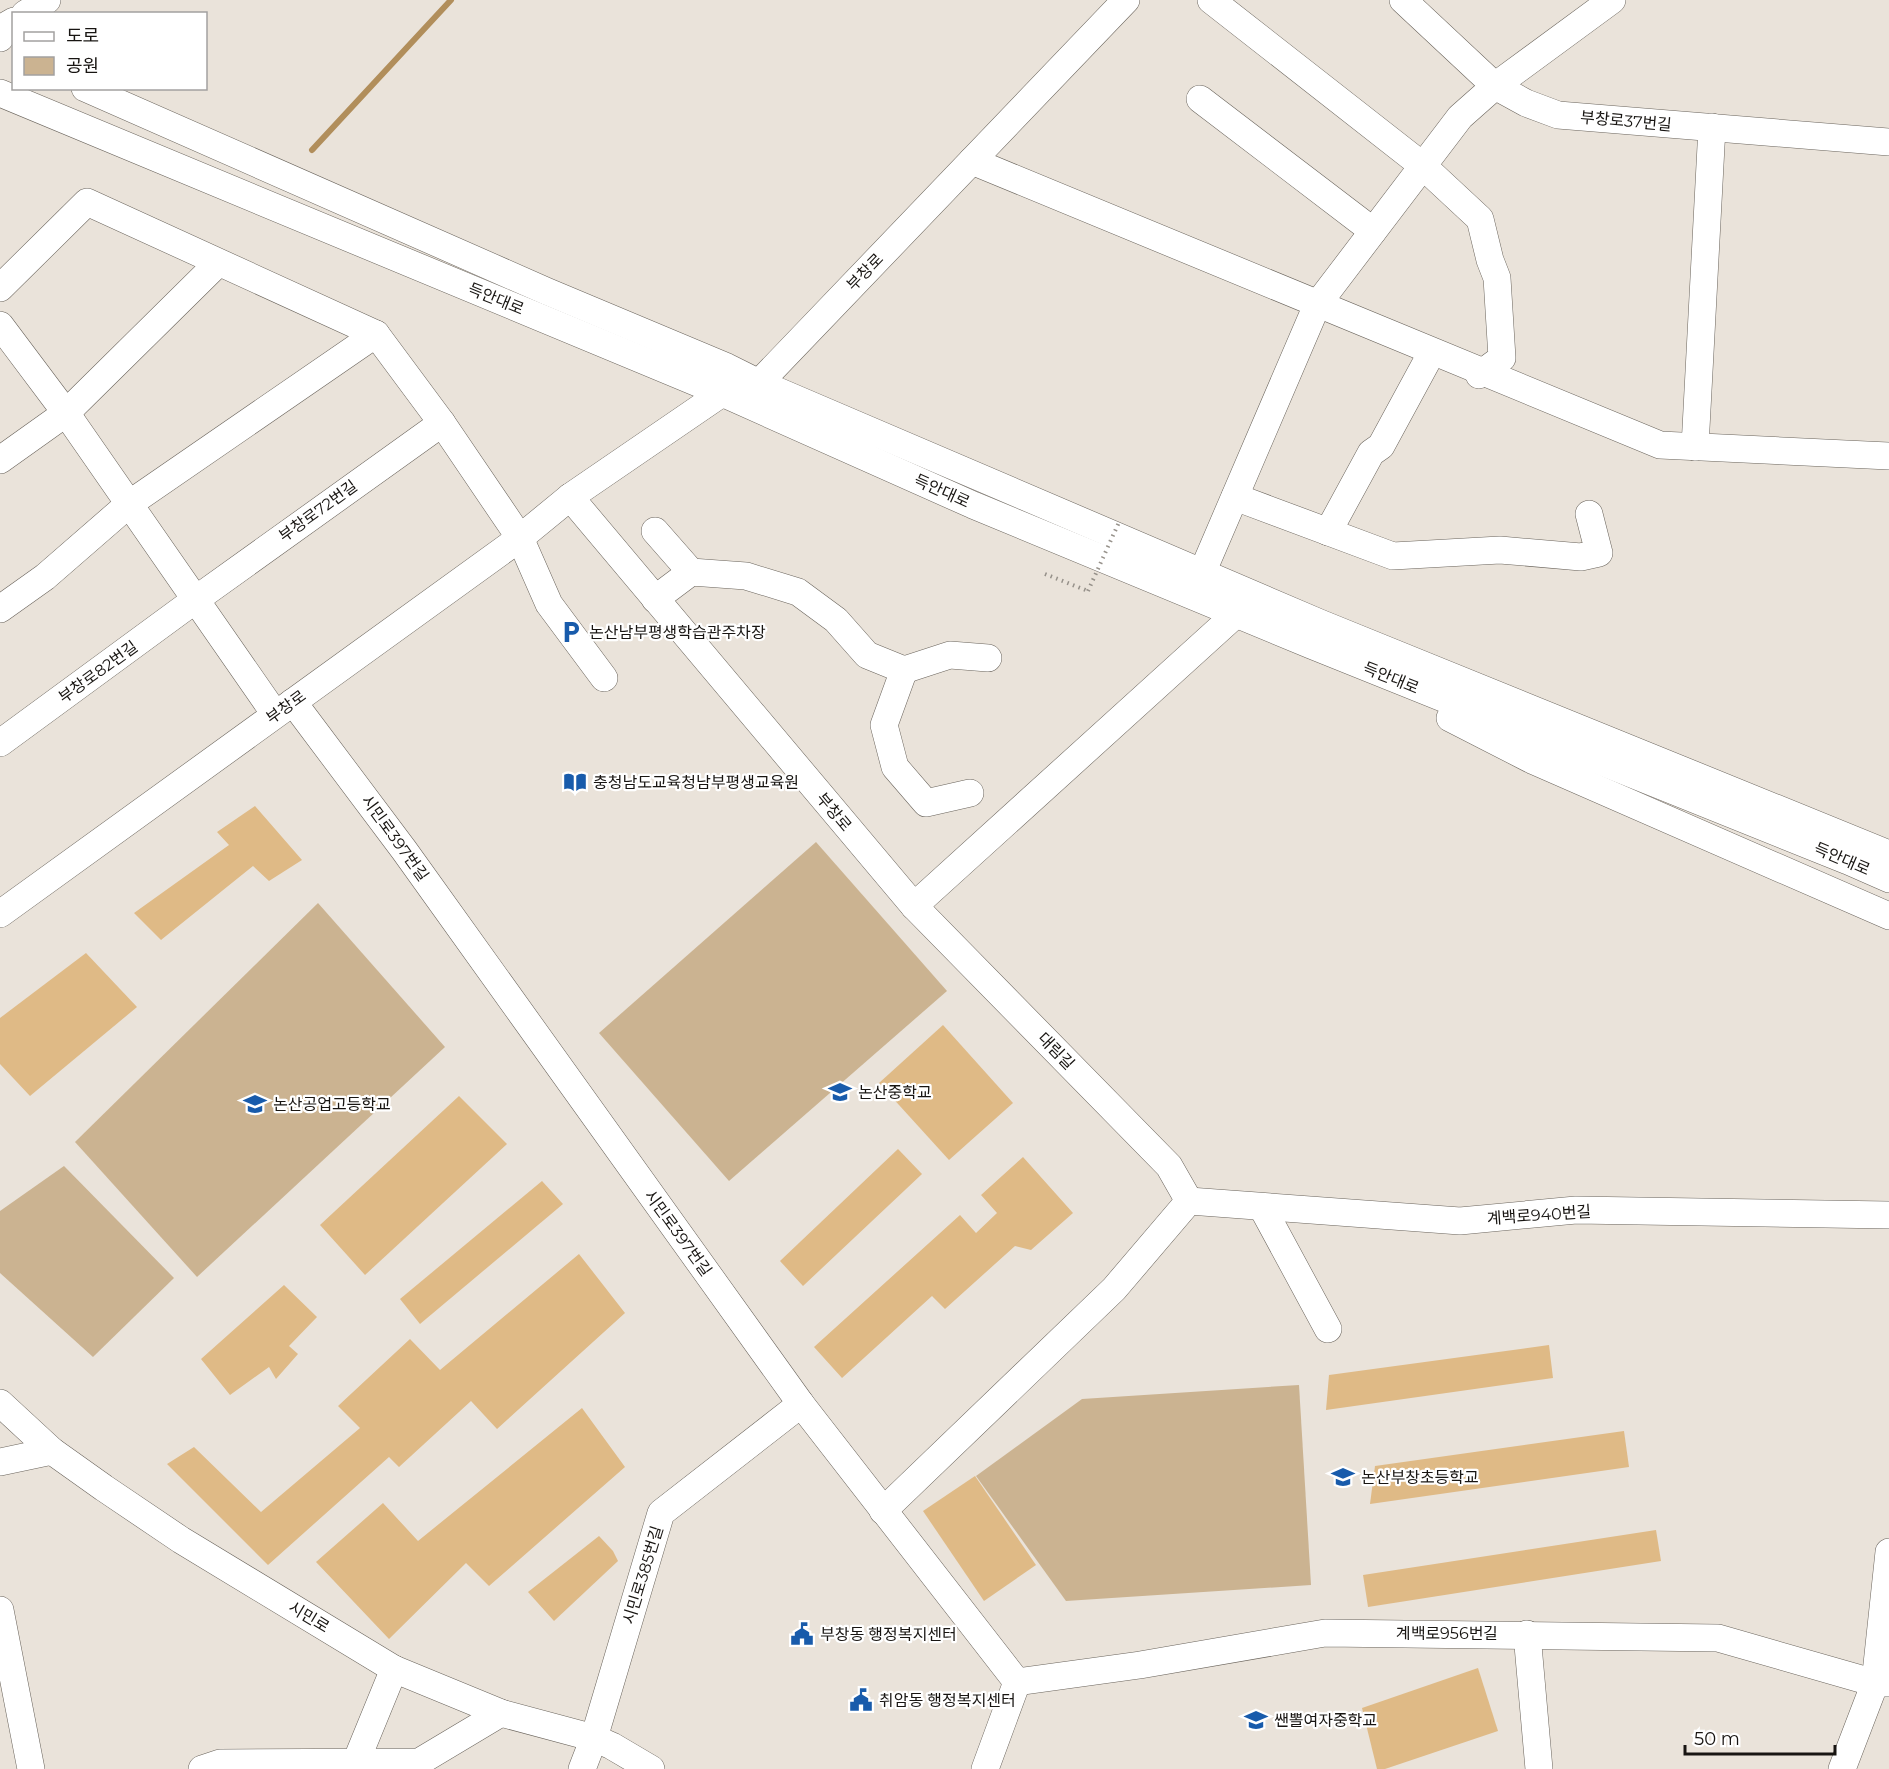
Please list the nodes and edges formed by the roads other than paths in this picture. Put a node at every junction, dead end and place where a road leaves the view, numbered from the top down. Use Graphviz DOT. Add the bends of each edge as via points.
graph roads {
  1 [pos="47,0"];
  2 [pos="1126,0"];
  3 [pos="1211,0"];
  4 [pos="1403,0"];
  5 [pos="1612,0"];
  6 [pos="28,12"];
  7 [pos="12,22"];
  8 [pos="0,38"];
  9 [pos="1495,86"];
  10 [pos="90,90"];
  11 [pos="0,93"];
  12 [pos="1200,99"];
  13 [pos="1712,128"];
  14 [pos="1889,142"];
  15 [pos="972,161"];
  16 [pos="1423,166"];
  17 [pos="1373,231"];
  18 [pos="218,263"];
  19 [pos="0,288"];
  20 [pos="1317,305"];
  21 [pos="0,325"];
  22 [pos="376,334"];
  23 [pos="1432,352"];
  24 [pos="1481,374"];
  25 [pos="759,383"];
  26 [pos="722,393"];
  27 [pos="66,413"];
  28 [pos="442,423"];
  29 [pos="1695,447"];
  30 [pos="1889,456"];
  31 [pos="0,460"];
  32 [pos="1235,497"];
  33 [pos="570,498"];
  34 [pos="129,504"];
  35 [pos="1589,514"];
  36 [pos="655,531"];
  37 [pos="1329,532"];
  38 [pos="520,538"];
  39 [pos="691,572"];
  40 [pos="1203,573"];
  41 [pos="655,599"];
  42 [pos="195,600"];
  43 [pos="0,609"];
  44 [pos="1236,614"];
  45 [pos="1315,634"];
  46 [pos="988,658"];
  47 [pos="904,670"];
  48 [pos="604,678"];
  49 [pos="284,708"];
  50 [pos="0,743"];
  51 [pos="970,793"];
  52 [pos="1874,850"];
  53 [pos="1889,879"];
  54 [pos="914,906"];
  55 [pos="0,914"];
  56 [pos="1889,916"];
  57 [pos="1189,1201"];
  58 [pos="1262,1207"];
  59 [pos="1889,1215"];
  60 [pos="1328,1329"];
  61 [pos="0,1402"];
  62 [pos="801,1404"];
  63 [pos="52,1451"];
  64 [pos="0,1462"];
  65 [pos="883,1511"];
  66 [pos="1889,1552"];
  67 [pos="0,1610"];
  68 [pos="1527,1634"];
  69 [pos="394,1669"];
  70 [pos="1017,1682"];
  71 [pos="1882,1683"];
  72 [pos="501,1713"];
  73 [pos="594,1738"];
  74 [pos="354,1766"];
  75 [pos="31,1769"];
  76 [pos="202,1769"];
  77 [pos="582,1769"];
  78 [pos="651,1769"];
  79 [pos="985,1769"];
  80 [pos="1539,1769"];
  81 [pos="1842,1769"];
  1 -- 6 [label="street"];
  2 -- 15 [label="street, 부창로"];
  3 -- 16 [label="street"];
  4 -- 9 [label="street, 부창로37번길"];
  5 -- 9 [label="street"];
  7 -- 8 [label="street"];
  9 -- 13 [label="street, 부창로37번길" via="1558,115"];
  9 -- 16 [label="street" via="1461,117"];
  10 -- 25 [label="street, 득안대로"];
  11 -- 26 [label="street, 득안대로"];
  12 -- 17 [label="street"];
  13 -- 14 [label="street, 부창로37번길"];
  13 -- 29 [label="street"];
  15 -- 20 [label="street"];
  15 -- 25 [label="street, 부창로"];
  16 -- 17 [label="street"];
  16 -- 24 [label="street" via="1480,219 1497,278 1502,357"];
  17 -- 20 [label="street"];
  18 -- 19 [label="street" via="87,202"];
  18 -- 22 [label="street"];
  18 -- 27 [label="street"];
  20 -- 23 [label="street"];
  20 -- 32 [label="street"];
  21 -- 27 [label="street"];
  22 -- 28 [label="street"];
  22 -- 34 [label="street"];
  23 -- 24 [label="street"];
  23 -- 37 [label="street"];
  24 -- 29 [label="street" via="1660,445"];
  25 -- 26 [label="street, 부창로"];
  25 -- 40 [label="street, 득안대로"];
  26 -- 33 [label="street, 부창로"];
  26 -- 44 [label="street, 득안대로" via="973,505"];
  27 -- 31 [label="street"];
  27 -- 34 [label="street"];
  28 -- 38 [label="street"];
  28 -- 42 [label="street, 부창로72번길"];
  29 -- 30 [label="street"];
  32 -- 37 [label="street"];
  32 -- 40 [label="street"];
  33 -- 38 [label="street, 부창로"];
  33 -- 41 [label="street, 부창로"];
  34 -- 42 [label="street"];
  34 -- 43 [label="street" via="45,577"];
  35 -- 37 [label="street" via="1599,553 1581,556 1500,550 1394,556"];
  36 -- 39 [label="street"];
  38 -- 48 [label="street" via="549,604"];
  38 -- 49 [label="street, 부창로"];
  39 -- 41 [label="street"];
  39 -- 47 [label="street" via="746,576 798,592 836,620 867,655"];
  40 -- 45 [label="street, 득안대로"];
  41 -- 54 [label="street, 부창로"];
  42 -- 49 [label="street"];
  42 -- 50 [label="street, 부창로82번길"];
  44 -- 45 [label="street, 득안대로"];
  44 -- 54 [label="street"];
  45 -- 52 [label="street, 득안대로"];
  45 -- 52 [label="street" via="1549,702"];
  45 -- 56 [label="street" via="1534,761"];
  46 -- 47 [label="street" via="950,655"];
  47 -- 51 [label="street" via="884,725 895,767 926,802"];
  49 -- 55 [label="street, 부창로"];
  49 -- 62 [label="street, 시민로397번길" via="404,850"];
  52 -- 53 [label="street, 득안대로"];
  54 -- 57 [label="street, 대림길" via="1169,1166"];
  57 -- 58 [label="street, 계백로940번길"];
  57 -- 65 [label="street" via="1114,1289"];
  58 -- 59 [label="street, 계백로940번길" via="1460,1221 1576,1210"];
  58 -- 60 [label="street"];
  61 -- 63 [label="street, 시민로"];
  62 -- 65 [label="street, 시민로397번길"];
  62 -- 73 [label="street, 시민로385번길" via="661,1513"];
  63 -- 64 [label="street"];
  63 -- 69 [label="street, 시민로" via="181,1540"];
  65 -- 70 [label="street, 시민로397번길"];
  66 -- 71 [label="street"];
  67 -- 75 [label="street"];
  68 -- 70 [label="street, 계백로956번길" via="1325,1633"];
  68 -- 71 [label="street, 계백로956번길" via="1718,1638"];
  68 -- 80 [label="street"];
  69 -- 72 [label="street, 시민로"];
  69 -- 74 [label="street"];
  70 -- 79 [label="street"];
  71 -- 81 [label="street"];
  72 -- 73 [label="street, 시민로"];
  72 -- 74 [label="street" via="418,1762"];
  73 -- 77 [label="street, 시민로385번길"];
  73 -- 78 [label="street, 시민로"];
  74 -- 76 [label="street" via="220,1762"];
}
